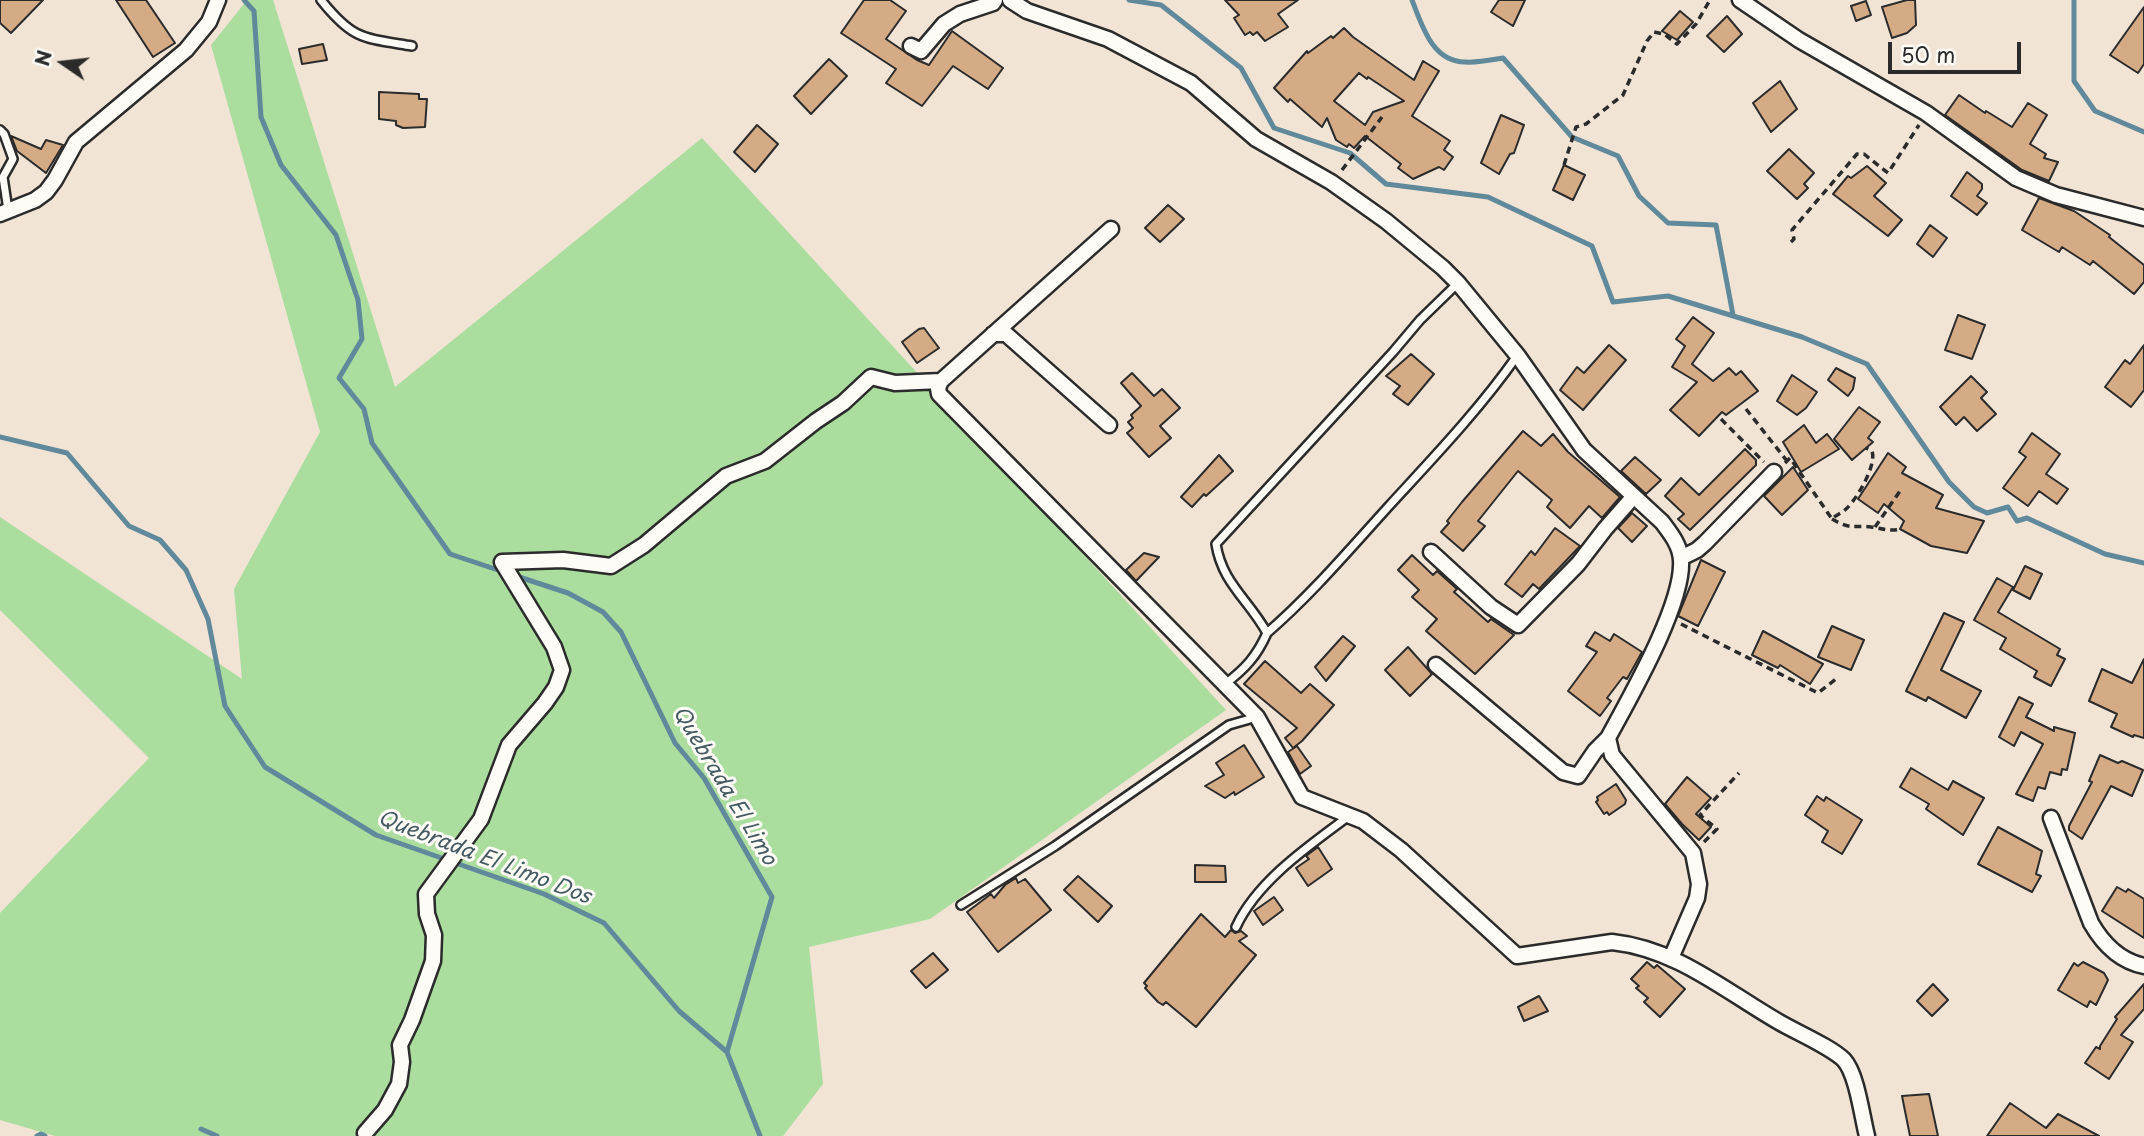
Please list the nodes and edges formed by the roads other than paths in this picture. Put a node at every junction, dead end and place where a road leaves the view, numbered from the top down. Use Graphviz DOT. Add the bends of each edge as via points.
graph roads {
  1 [pos="218,0"];
  2 [pos="321,0"];
  3 [pos="995,0"];
  4 [pos="1010,0"];
  5 [pos="1740,0"];
  6 [pos="412,46"];
  7 [pos="911,46"];
  8 [pos="0,130"];
  9 [pos="4,212"];
  10 [pos="2144,218"];
  11 [pos="1111,229"];
  12 [pos="1458,283"];
  13 [pos="993,334"];
  14 [pos="1518,356"];
  15 [pos="941,381"];
  16 [pos="1109,425"];
  17 [pos="1774,472"];
  18 [pos="1634,496"];
  19 [pos="1432,552"];
  20 [pos="1681,558"];
  21 [pos="1267,633"];
  22 [pos="1436,665"];
  23 [pos="1225,684"];
  24 [pos="1257,717"];
  25 [pos="1608,738"];
  26 [pos="1350,815"];
  27 [pos="2051,818"];
  28 [pos="961,905"];
  29 [pos="1236,927"];
  30 [pos="1671,958"];
  31 [pos="2144,967"];
  32 [pos="365,1133"];
  33 [pos="1867,1136"];
  1 -- 9 [label="street" via="209,22 186,50 76,142 46,192"];
  2 -- 6 [label="lane" via="339,23 360,36"];
  3 -- 7 [label="street" via="944,24 921,51"];
  4 -- 12 [label="street" via="1108,39 1191,83 1256,139 1331,182 1386,221"];
  5 -- 10 [label="street" via="1926,113 2032,187"];
  8 -- 9 [label="lane" via="13,159 3,177"];
  11 -- 13 [label="street"];
  12 -- 14 [label="street"];
  12 -- 21 [label="lane" via="1216,544 1219,564"];
  13 -- 15 [label="street"];
  13 -- 16 [label="street" via="1006,334"];
  14 -- 18 [label="street" via="1584,450"];
  14 -- 21 [label="lane" via="1430,461 1298,606"];
  15 -- 23 [label="street" via="939,394"];
  15 -- 32 [label="street" via="895,383 870,377 765,461 726,476 644,545 611,566 563,560 502,562 554,647 562,670 545,703 509,745 481,819 426,894 434,935 433,961 400,1045 399,1084"];
  17 -- 20 [label="street" via="1710,538"];
  18 -- 19 [label="street" via="1578,564 1518,625 1491,607"];
  18 -- 20 [label="street" via="1671,534"];
  20 -- 25 [label="street" via="1668,617"];
  21 -- 23 [label="lane" via="1244,670"];
  22 -- 25 [label="street" via="1563,772 1578,776"];
  23 -- 24 [label="street"];
  24 -- 26 [label="street" via="1297,793"];
  24 -- 28 [label="lane" via="1229,725"];
  25 -- 30 [label="street" via="1612,755 1693,853 1697,898"];
  26 -- 29 [label="lane" via="1298,854 1244,911"];
  26 -- 30 [label="street" via="1401,850 1517,956 1612,942"];
  27 -- 31 [label="street" via="2100,938 2128,962"];
  30 -- 33 [label="street" via="1842,1058 1852,1073"];
}
